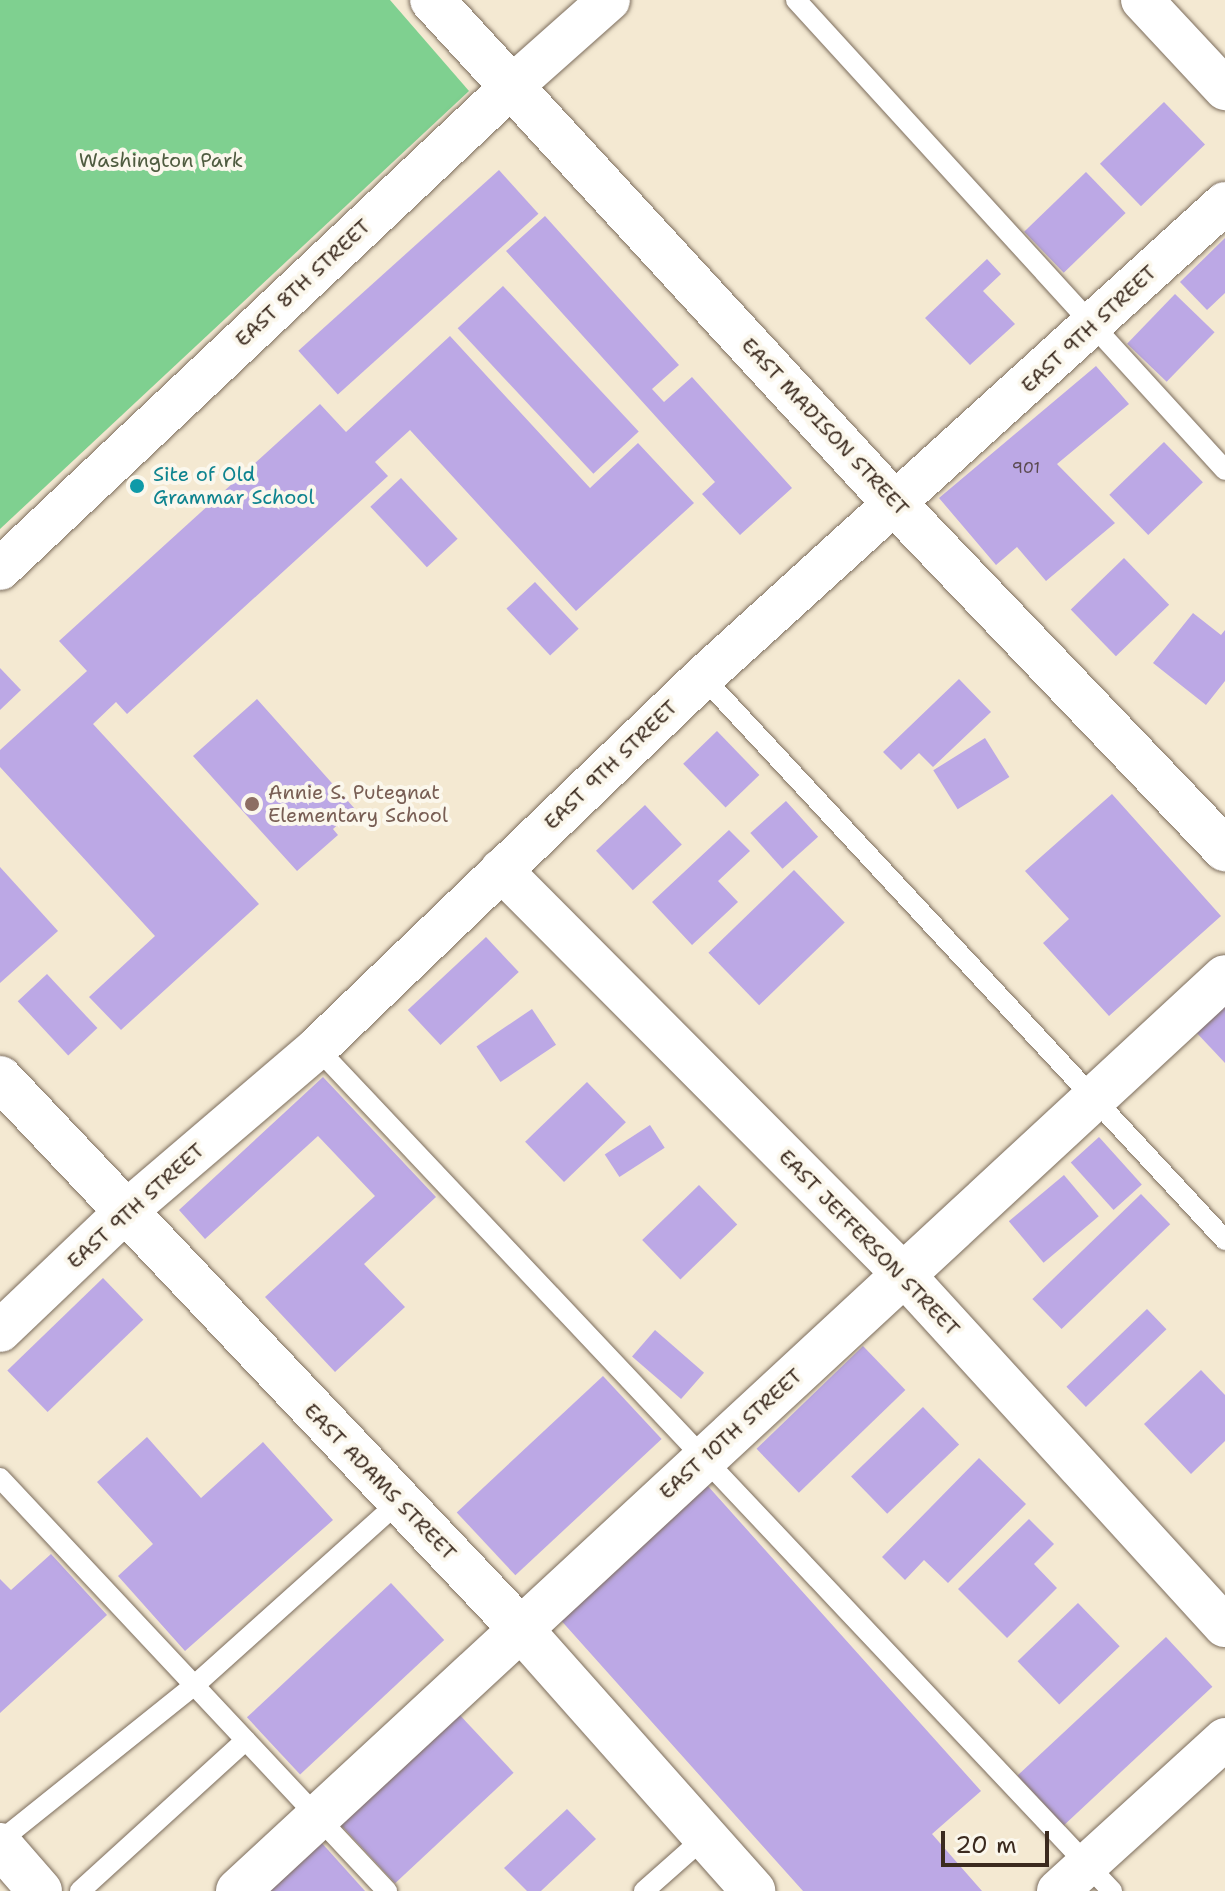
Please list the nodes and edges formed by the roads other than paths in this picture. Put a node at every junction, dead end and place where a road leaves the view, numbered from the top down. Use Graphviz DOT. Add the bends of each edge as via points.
graph roads {
  1 [pos="432,0"];
  2 [pos="609,0"];
  3 [pos="796,0"];
  4 [pos="1142,0"];
  5 [pos="511,87"];
  6 [pos="1225,89"];
  7 [pos="1225,203"];
  8 [pos="1094,324"];
  9 [pos="1225,470"];
  10 [pos="897,506"];
  11 [pos="0,569"];
  12 [pos="703,677"];
  13 [pos="1225,849"];
  14 [pos="501,870"];
  15 [pos="1225,977"];
  16 [pos="317,1048"];
  17 [pos="0,1078"];
  18 [pos="1092,1101"];
  19 [pos="124,1213"];
  20 [pos="1225,1240"];
  21 [pos="905,1276"];
  22 [pos="0,1331"];
  23 [pos="705,1458"];
  24 [pos="0,1478"];
  25 [pos="399,1502"];
  26 [pos="1225,1626"];
  27 [pos="519,1627"];
  28 [pos="196,1684"];
  29 [pos="1225,1739"];
  30 [pos="246,1740"];
  31 [pos="317,1817"];
  32 [pos="705,1837"];
  33 [pos="0,1843"];
  34 [pos="1086,1882"];
  35 [pos="40,1891"];
  36 [pos="80,1891"];
  37 [pos="238,1891"];
  38 [pos="387,1891"];
  39 [pos="644,1891"];
  40 [pos="753,1891"];
  1 -- 5 [label="street, EAST MADISON STREET"];
  2 -- 5 [label="street, EAST 8TH STREET"];
  3 -- 8 [label="lane"];
  4 -- 6 [label="street"];
  5 -- 10 [label="street, EAST MADISON STREET"];
  5 -- 11 [label="street, EAST 8TH STREET"];
  7 -- 8 [label="street, EAST 9TH STREET"];
  8 -- 9 [label="lane"];
  8 -- 10 [label="street, EAST 9TH STREET"];
  10 -- 12 [label="street, EAST 9TH STREET"];
  10 -- 13 [label="street, EAST MADISON STREET"];
  12 -- 14 [label="street, EAST 9TH STREET"];
  12 -- 18 [label="lane"];
  14 -- 16 [label="street, EAST 9TH STREET"];
  14 -- 21 [label="street, EAST JEFFERSON STREET"];
  15 -- 18 [label="street, EAST 10TH STREET"];
  16 -- 19 [label="street, EAST 9TH STREET"];
  16 -- 23 [label="lane"];
  17 -- 19 [label="street, EAST ADAMS STREET"];
  18 -- 20 [label="lane"];
  18 -- 21 [label="street, EAST 10TH STREET"];
  19 -- 22 [label="street, EAST 9TH STREET"];
  19 -- 25 [label="street, EAST ADAMS STREET"];
  21 -- 23 [label="street, EAST 10TH STREET"];
  21 -- 26 [label="street, EAST JEFFERSON STREET"];
  23 -- 27 [label="street, EAST 10TH STREET"];
  23 -- 34 [label="lane"];
  24 -- 28 [label="lane"];
  25 -- 27 [label="street, EAST ADAMS STREET"];
  25 -- 28 [label="lane"];
  27 -- 31 [label="street, EAST 10TH STREET"];
  27 -- 32 [label="street, EAST ADAMS STREET"];
  28 -- 30 [label="lane"];
  28 -- 33 [label="lane"];
  29 -- 34 [label="street"];
  30 -- 31 [label="lane"];
  30 -- 36 [label="lane"];
  31 -- 37 [label="street, EAST 10TH STREET"];
  31 -- 38 [label="lane"];
  32 -- 39 [label="lane"];
  32 -- 40 [label="street, EAST ADAMS STREET"];
  33 -- 35 [label="street"];
}
